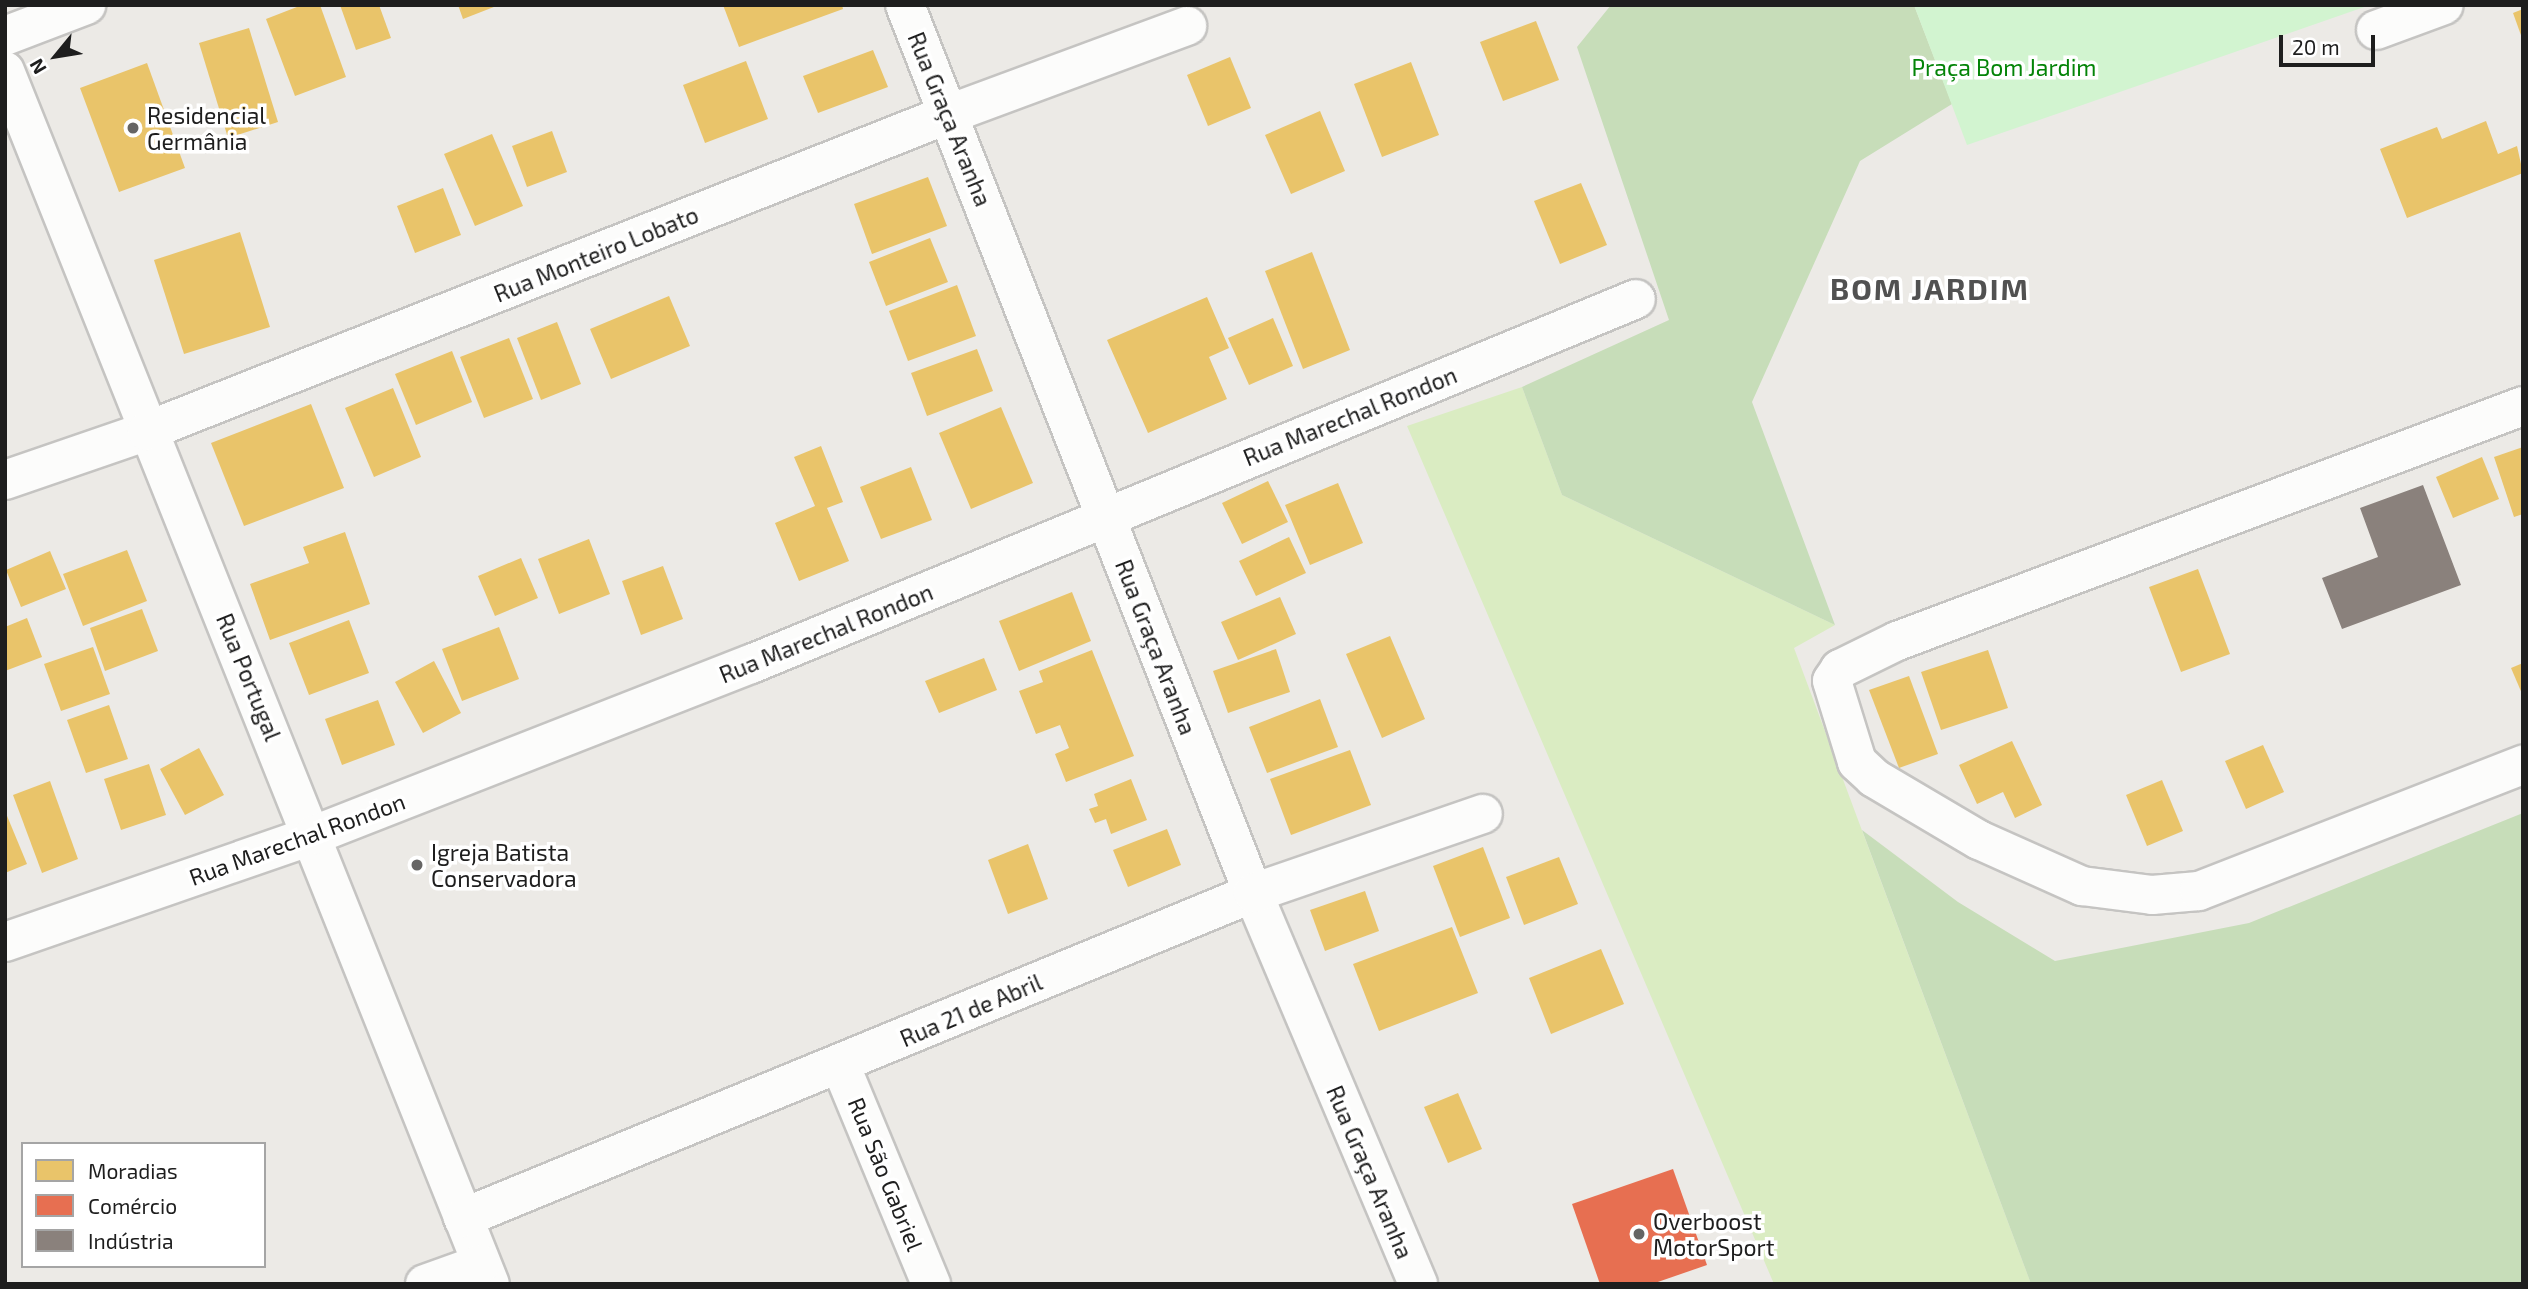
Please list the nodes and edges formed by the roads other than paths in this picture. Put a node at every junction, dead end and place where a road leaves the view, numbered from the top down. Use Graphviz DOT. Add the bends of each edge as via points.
graph roads {
  1 [pos="86,5"];
  2 [pos="905,5"];
  3 [pos="2444,5"];
  4 [pos="1187,26"];
  5 [pos="2376,30"];
  6 [pos="5,36"];
  7 [pos="5,71"];
  8 [pos="949,114"];
  9 [pos="1636,299"];
  10 [pos="2523,406"];
  11 [pos="147,431"];
  12 [pos="5,480"];
  13 [pos="1105,517"];
  14 [pos="2514,768"];
  15 [pos="1483,814"];
  16 [pos="314,835"];
  17 [pos="1253,893"];
  18 [pos="5,942"];
  19 [pos="840,1064"];
  20 [pos="463,1218"];
  21 [pos="486,1274"];
  22 [pos="425,1284"];
  23 [pos="931,1284"];
  24 [pos="1418,1284"];
  1 -- 6 [label="street"];
  2 -- 8 [label="street, Rua Graça Aranha"];
  3 -- 5 [label="street"];
  4 -- 8 [label="street, Rua Monteiro Lobato"];
  7 -- 11 [label="street, Rua Portugal"];
  8 -- 11 [label="street, Rua Monteiro Lobato"];
  8 -- 13 [label="street, Rua Graça Aranha"];
  9 -- 13 [label="street, Rua Marechal Rondon"];
  10 -- 14 [label="street" via="1897,641 1840,668 1832,681 1857,762 1874,778 1979,840 2082,886 2152,895 2199,891"];
  11 -- 12 [label="street, Rua Monteiro Lobato"];
  11 -- 16 [label="street, Rua Portugal"];
  13 -- 16 [label="street, Rua Marechal Rondon" via="751,664"];
  13 -- 17 [label="street, Rua Graça Aranha"];
  15 -- 17 [label="street, Rua 21 de Abril"];
  16 -- 18 [label="street, Rua Marechal Rondon"];
  16 -- 20 [label="street, Rua Portugal"];
  17 -- 19 [label="street, Rua 21 de Abril"];
  17 -- 24 [label="street, Rua Graça Aranha"];
  19 -- 20 [label="street, Rua 21 de Abril"];
  19 -- 23 [label="street, Rua São Gabriel"];
  20 -- 21 [label="street, Rua Portugal"];
  21 -- 22 [label="street"];
}
